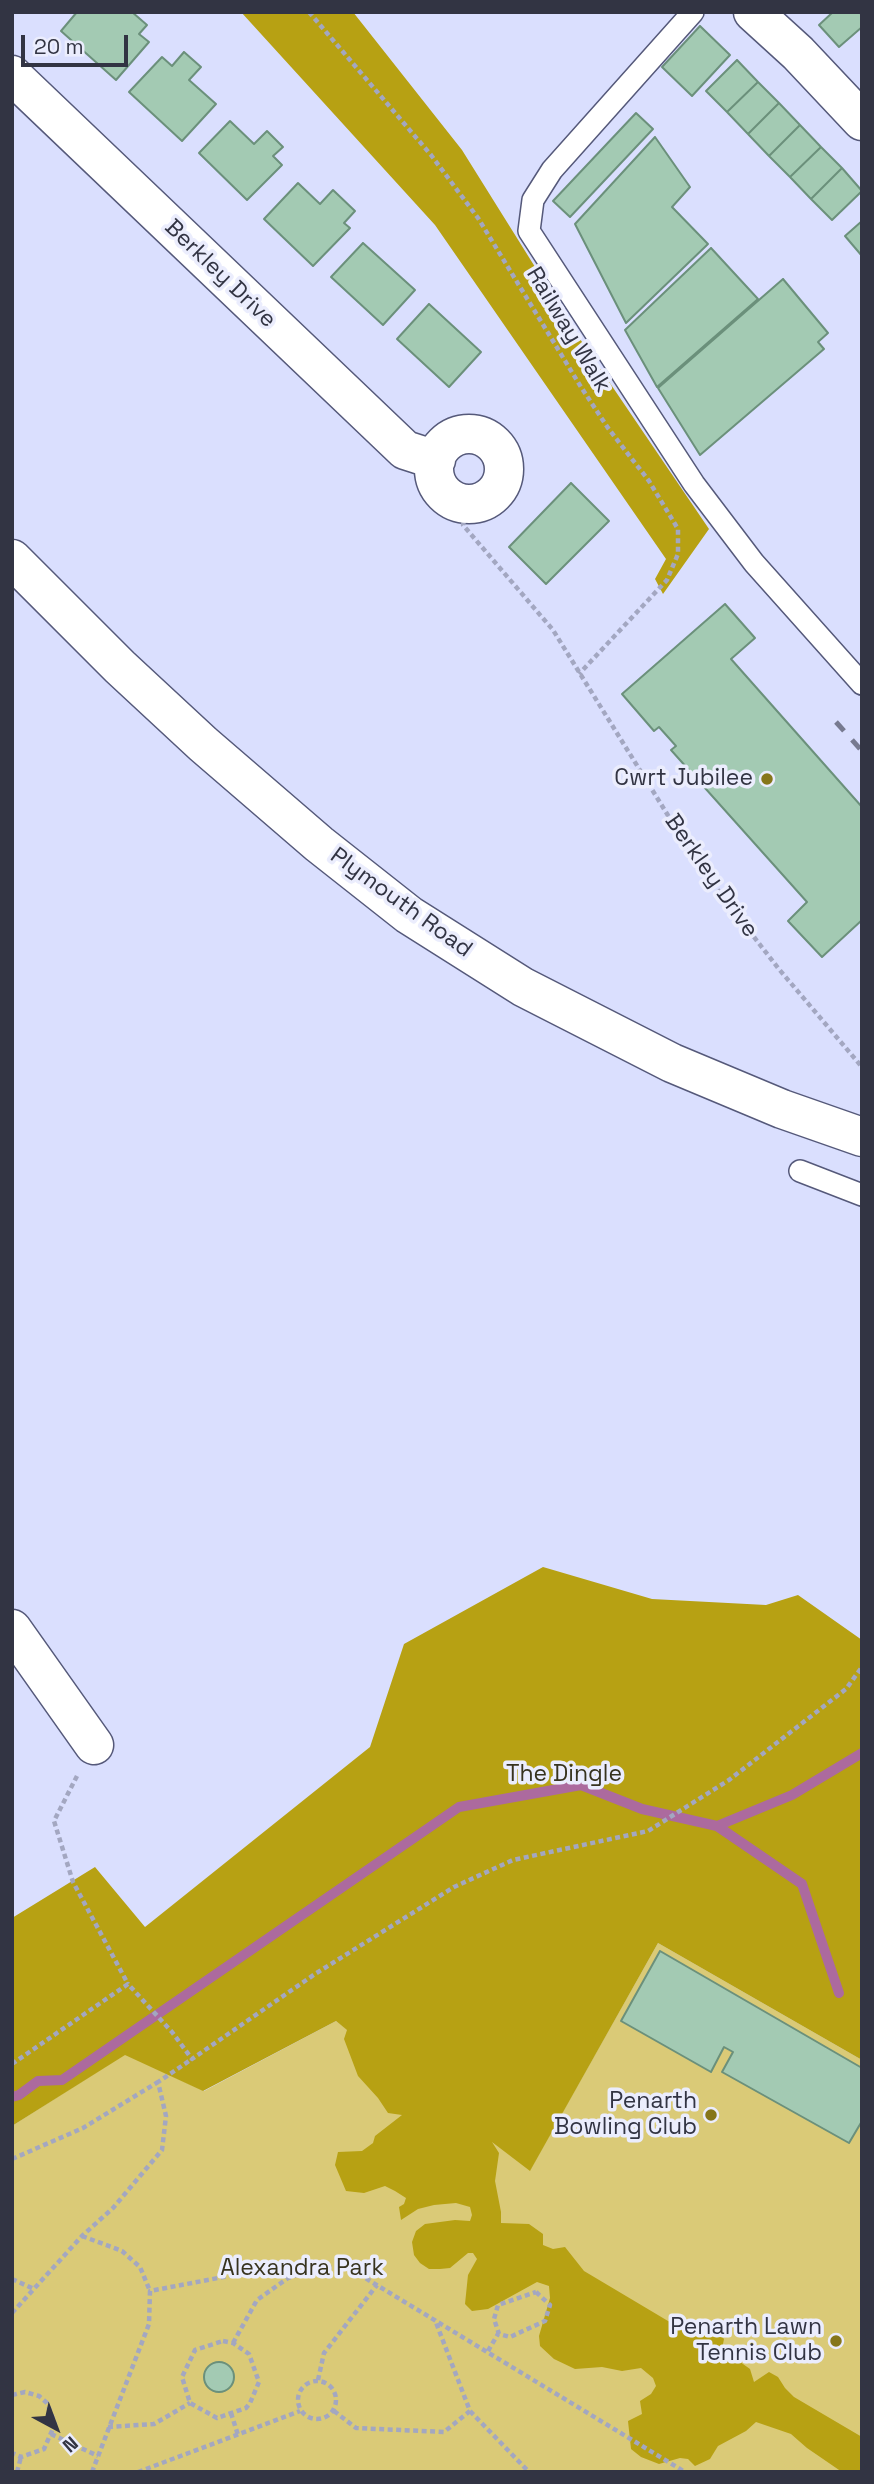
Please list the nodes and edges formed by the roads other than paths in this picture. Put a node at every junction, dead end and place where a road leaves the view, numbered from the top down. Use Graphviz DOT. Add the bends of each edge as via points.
graph roads {
  1 [pos="693,12"];
  2 [pos="753,12"];
  3 [pos="12,75"];
  4 [pos="862,121"];
  5 [pos="436,460"];
  6 [pos="12,559"];
  7 [pos="862,684"];
  8 [pos="862,1138"];
  9 [pos="800,1171"];
  10 [pos="862,1195"];
  11 [pos="12,1629"];
  12 [pos="94,1745"];
  1 -- 7 [label="lane" via="552,170 533,200 530,231 694,484 754,563"];
  2 -- 4 [label="street"];
  3 -- 5 [label="street, Berkley Drive" via="405,450"];
  5 -- 5 [label="street" via="439,486 446,495 467,504 490,497 503,478 501,454 485,437 463,434 444,445"];
  6 -- 8 [label="street, Plymouth Road" via="203,744 409,915 523,987 672,1063"];
  9 -- 10 [label="lane"];
  11 -- 12 [label="street"];
}
